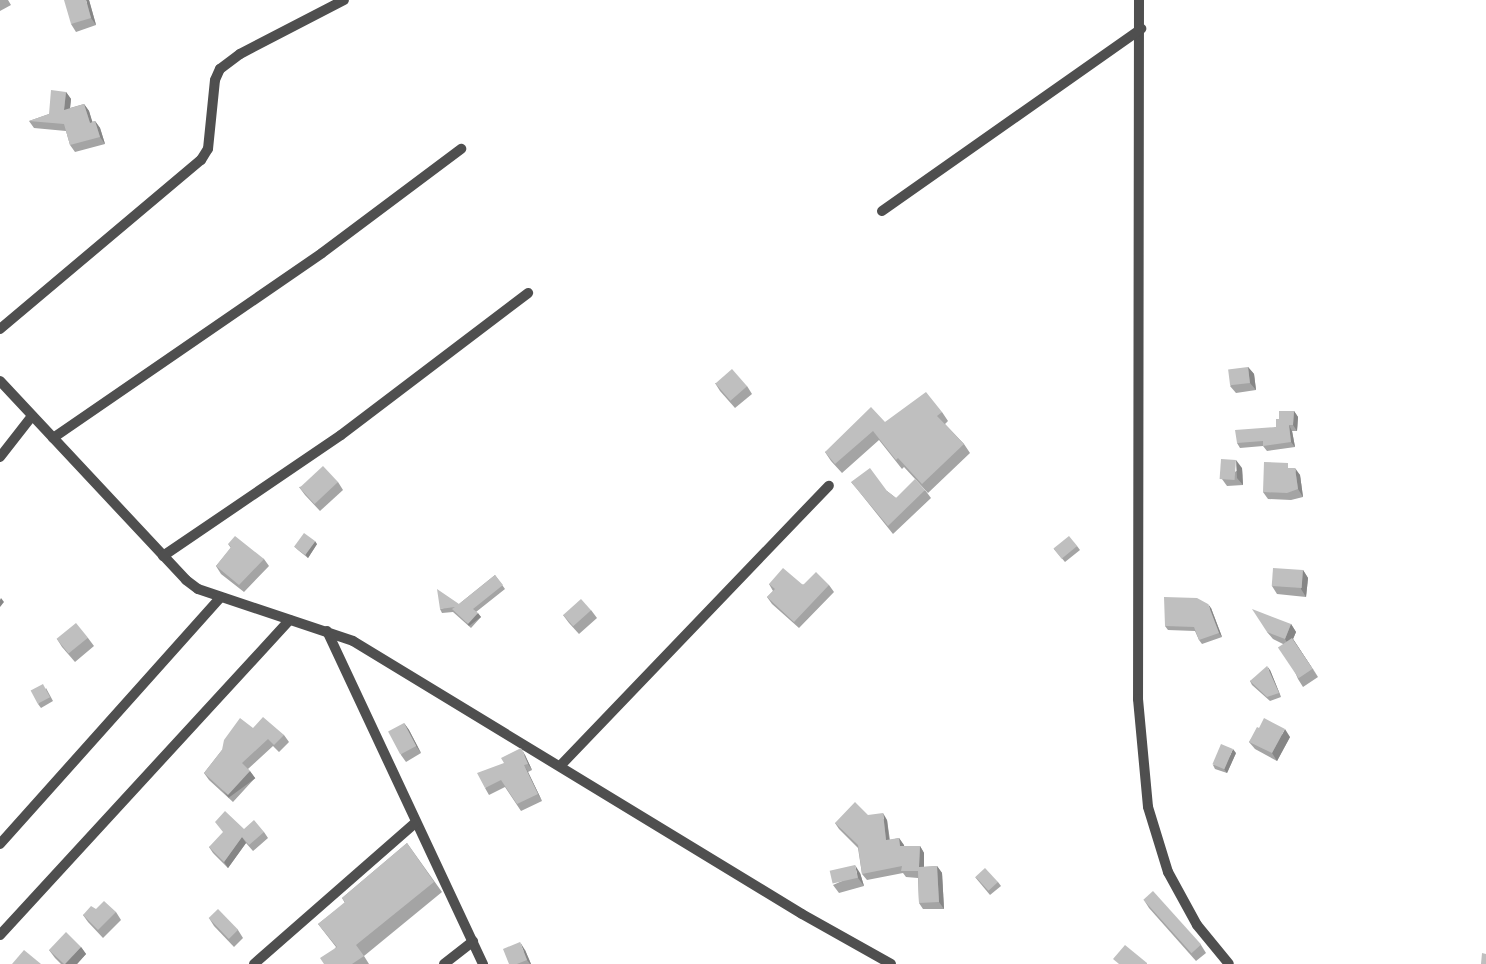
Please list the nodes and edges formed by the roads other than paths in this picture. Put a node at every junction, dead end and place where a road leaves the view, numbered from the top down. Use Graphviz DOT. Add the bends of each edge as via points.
graph roads {
  1 [pos="344,0"];
  2 [pos="1139,0"];
  3 [pos="1141,29"];
  4 [pos="461,150"];
  5 [pos="882,211"];
  6 [pos="528,292"];
  7 [pos="0,329"];
  8 [pos="0,381"];
  9 [pos="32,416"];
  10 [pos="53,438"];
  11 [pos="0,457"];
  12 [pos="828,486"];
  13 [pos="163,556"];
  14 [pos="220,598"];
  15 [pos="290,620"];
  16 [pos="328,631"];
  17 [pos="561,766"];
  18 [pos="416,822"];
  19 [pos="0,844"];
  20 [pos="0,935"];
  21 [pos="473,942"];
  22 [pos="254,964"];
  23 [pos="444,964"];
  24 [pos="483,964"];
  25 [pos="891,964"];
  26 [pos="1229,964"];
  1 -- 7 [label="street" via="240,54 220,69 215,80 208,149 201,160"];
  2 -- 3 [label="street"];
  3 -- 5 [label="street"];
  3 -- 26 [label="street" via="1138,699 1146,788 1148,807 1168,872 1196,926"];
  4 -- 10 [label="street" via="322,253"];
  6 -- 13 [label="street" via="341,435"];
  8 -- 9 [label="street"];
  9 -- 10 [label="street"];
  9 -- 11 [label="street"];
  10 -- 13 [label="street"];
  12 -- 17 [label="street"];
  13 -- 14 [label="street" via="198,589"];
  14 -- 15 [label="street"];
  14 -- 19 [label="street"];
  15 -- 16 [label="street"];
  15 -- 20 [label="street"];
  16 -- 17 [label="street" via="353,641"];
  16 -- 18 [label="street"];
  17 -- 25 [label="street" via="802,914"];
  18 -- 21 [label="street"];
  18 -- 22 [label="street"];
  21 -- 23 [label="street"];
  21 -- 24 [label="street"];
}
